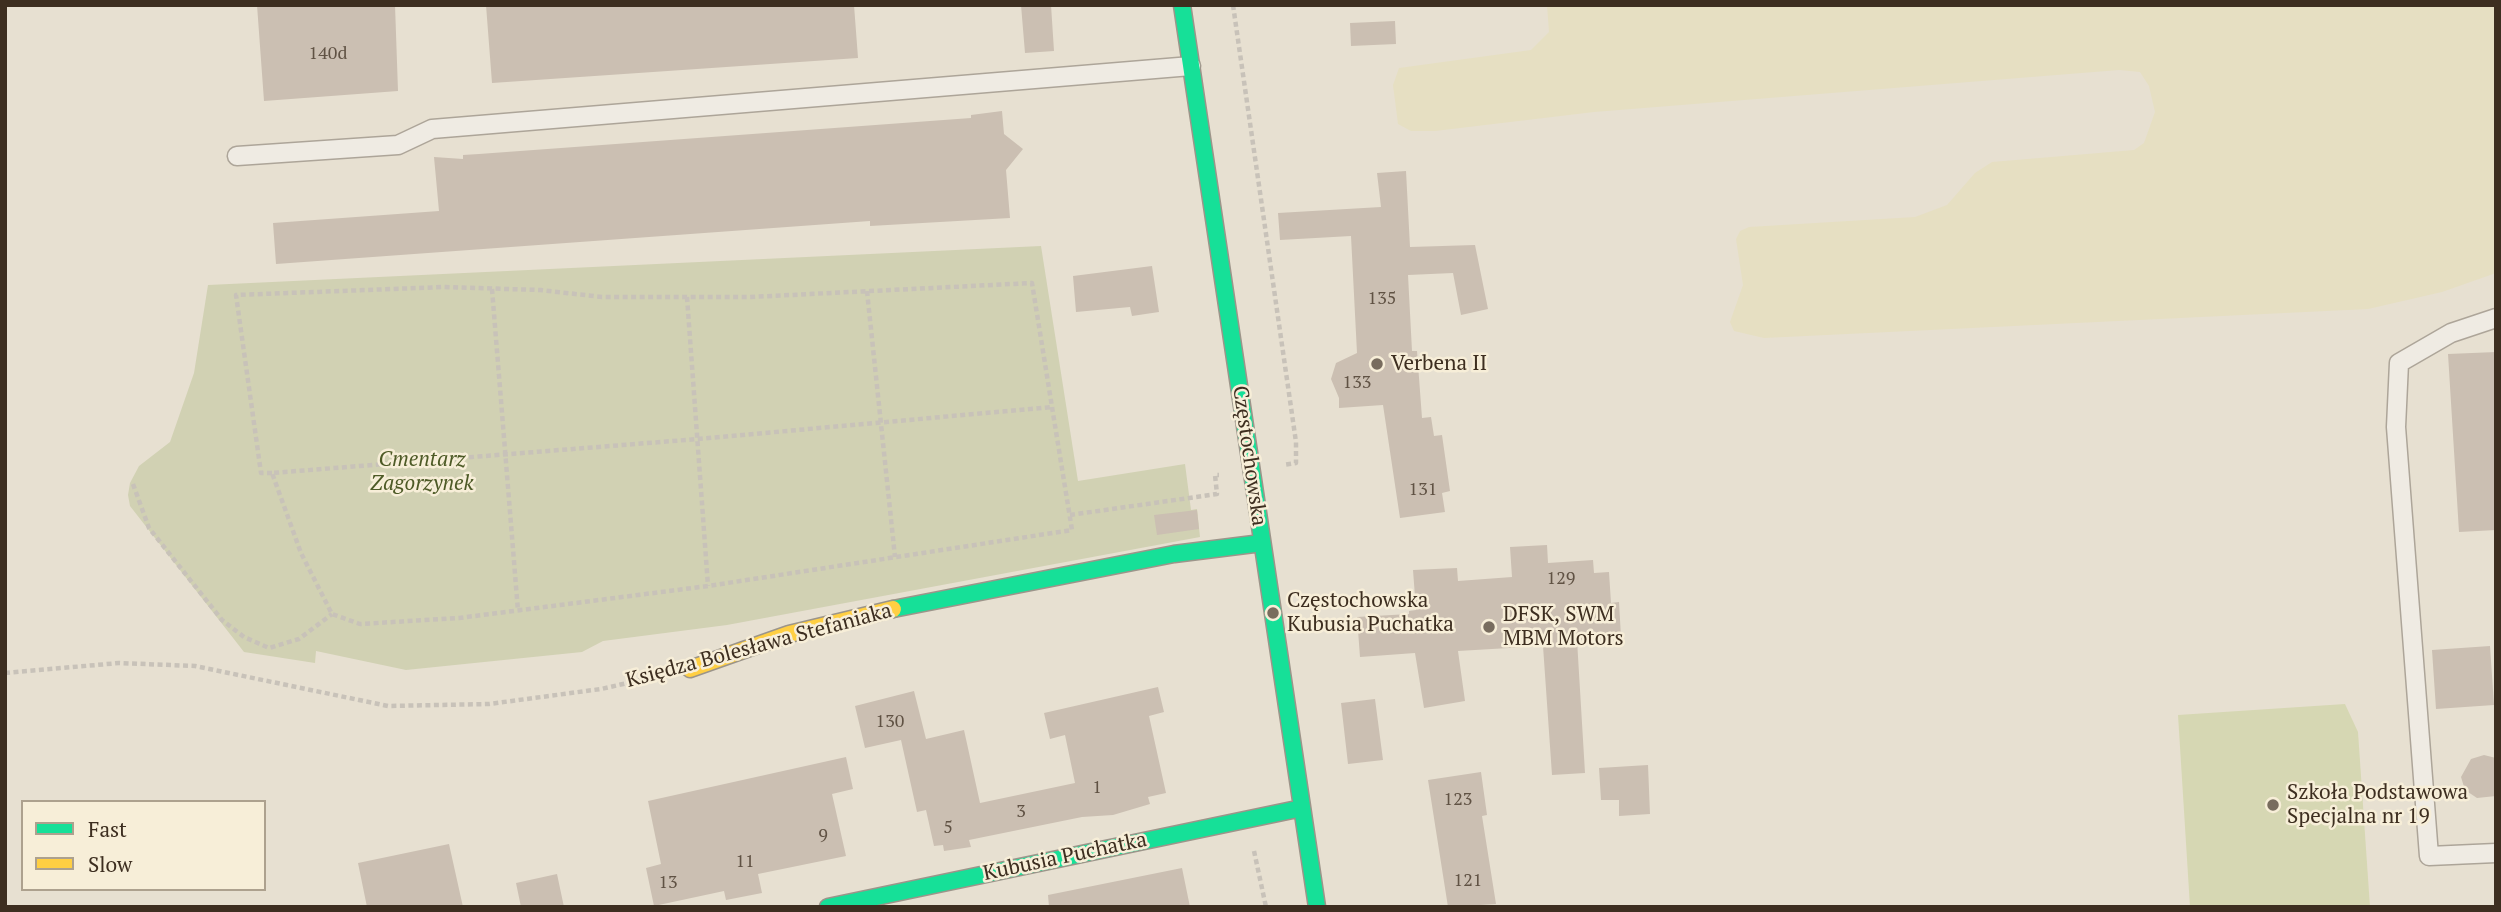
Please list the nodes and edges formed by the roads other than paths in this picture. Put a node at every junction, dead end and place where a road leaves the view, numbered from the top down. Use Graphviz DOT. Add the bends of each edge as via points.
graph roads {
  1 [pos="1182,5"];
  2 [pos="1191,66"];
  3 [pos="237,156"];
  4 [pos="2496,318"];
  5 [pos="1262,543"];
  6 [pos="690,669"];
  7 [pos="1302,808"];
  8 [pos="2496,853"];
  9 [pos="828,907"];
  10 [pos="1317,907"];
  1 -- 2 [label="street, Częstochowska"];
  2 -- 3 [label="lane" via="432,129 398,145"];
  2 -- 5 [label="street, Częstochowska"];
  4 -- 8 [label="lane" via="2451,333 2399,363 2396,427 2428,856"];
  5 -- 6 [label="street, Księdza Bolesława Stefaniaka" via="1174,554 878,612 789,634"];
  5 -- 7 [label="street, Częstochowska"];
  7 -- 9 [label="street, Kubusia Puchatka"];
  7 -- 10 [label="street, Częstochowska"];
}
